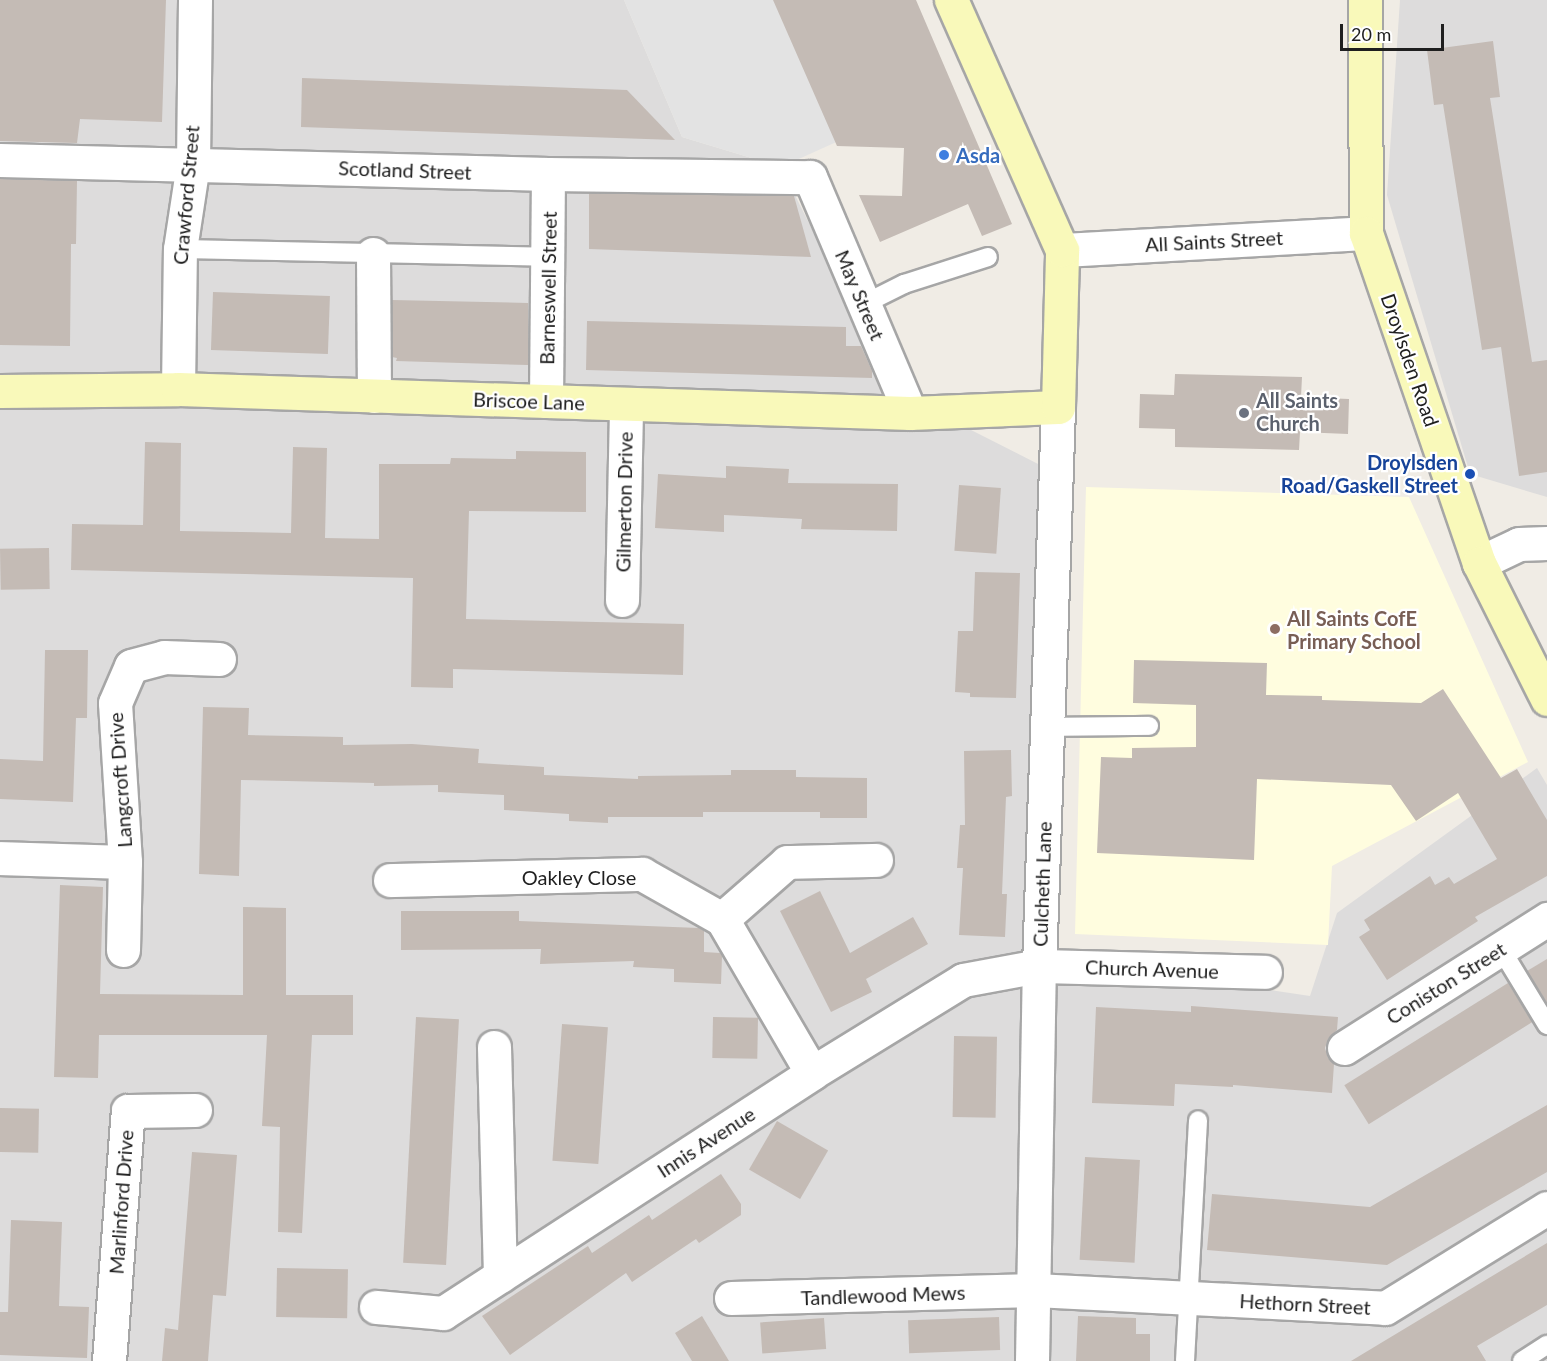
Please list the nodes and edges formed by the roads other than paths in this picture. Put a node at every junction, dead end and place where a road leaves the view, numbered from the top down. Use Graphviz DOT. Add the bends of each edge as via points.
graph roads {
  1 [pos="195,0"];
  2 [pos="951,0"];
  3 [pos="1365,0"];
  4 [pos="0,160"];
  5 [pos="192,164"];
  6 [pos="548,174"];
  7 [pos="810,177"];
  8 [pos="1366,233"];
  9 [pos="180,249"];
  10 [pos="1062,250"];
  11 [pos="373,254"];
  12 [pos="549,257"];
  13 [pos="988,257"];
  14 [pos="864,304"];
  15 [pos="178,389"];
  16 [pos="0,391"];
  17 [pos="374,396"];
  18 [pos="546,401"];
  19 [pos="626,404"];
  20 [pos="1058,407"];
  21 [pos="910,413"];
  22 [pos="1547,543"];
  23 [pos="1479,563"];
  24 [pos="622,600"];
  25 [pos="219,659"];
  26 [pos="1547,699"];
  27 [pos="1149,726"];
  28 [pos="1047,727"];
  29 [pos="0,858"];
  30 [pos="876,860"];
  31 [pos="125,862"];
  32 [pos="390,880"];
  33 [pos="722,919"];
  34 [pos="1547,919"];
  35 [pos="1501,948"];
  36 [pos="123,950"];
  37 [pos="1039,966"];
  38 [pos="1265,972"];
  39 [pos="1547,1024"];
  40 [pos="494,1047"];
  41 [pos="1344,1048"];
  42 [pos="812,1073"];
  43 [pos="195,1110"];
  44 [pos="1198,1120"];
  45 [pos="1547,1208"];
  46 [pos="500,1276"];
  47 [pos="1035,1290"];
  48 [pos="731,1298"];
  49 [pos="1189,1298"];
  50 [pos="376,1307"];
  51 [pos="1547,1345"];
  52 [pos="109,1361"];
  53 [pos="1032,1361"];
  54 [pos="1185,1361"];
  55 [pos="1522,1361"];
  1 -- 5 [label="street, Crawford Street"];
  2 -- 10 [label="street"];
  3 -- 8 [label="street, Droylsden Road"];
  4 -- 5 [label="street, Scotland Street"];
  5 -- 6 [label="street, Scotland Street"];
  5 -- 9 [label="street, Crawford Street"];
  6 -- 7 [label="street, Scotland Street"];
  6 -- 12 [label="street, Barneswell Street"];
  7 -- 14 [label="street, May Street"];
  8 -- 10 [label="street, All Saints Street"];
  8 -- 23 [label="street, Droylsden Road"];
  9 -- 11 [label="lane"];
  9 -- 15 [label="street, Crawford Street"];
  10 -- 20 [label="street"];
  11 -- 12 [label="lane"];
  11 -- 17 [label="street"];
  12 -- 18 [label="street, Barneswell Street"];
  13 -- 14 [label="lane" via="904,284"];
  14 -- 21 [label="street, May Street"];
  15 -- 16 [label="street, Briscoe Lane"];
  15 -- 17 [label="street, Briscoe Lane"];
  17 -- 18 [label="street, Briscoe Lane"];
  18 -- 19 [label="street, Briscoe Lane"];
  19 -- 21 [label="street, Briscoe Lane"];
  19 -- 24 [label="street, Gilmerton Drive"];
  20 -- 21 [label="street, Briscoe Lane"];
  20 -- 28 [label="street, Culcheth Lane"];
  22 -- 23 [label="street" via="1519,543"];
  23 -- 26 [label="street, Droylsden Road"];
  25 -- 31 [label="street, Langcroft Drive" via="164,657 131,666 115,703"];
  27 -- 28 [label="lane"];
  28 -- 37 [label="street, Culcheth Lane"];
  29 -- 31 [label="street, Langcroft Drive"];
  30 -- 33 [label="street" via="787,862"];
  31 -- 36 [label="street"];
  32 -- 33 [label="street, Oakley Close" via="642,874"];
  33 -- 42 [label="street"];
  34 -- 35 [label="street, Coniston Street"];
  35 -- 39 [label="lane"];
  35 -- 41 [label="street, Coniston Street"];
  37 -- 38 [label="street, Church Avenue"];
  37 -- 42 [label="street, Innis Avenue" via="963,980"];
  37 -- 47 [label="street, Culcheth Lane"];
  40 -- 46 [label="street"];
  42 -- 46 [label="street, Innis Avenue"];
  43 -- 52 [label="street, Marlinford Drive" via="128,1111"];
  44 -- 49 [label="lane"];
  45 -- 49 [label="street, Hethorn Street" via="1385,1308"];
  46 -- 50 [label="street, Innis Avenue" via="443,1312"];
  47 -- 48 [label="street, Tandlewood Mews"];
  47 -- 49 [label="street, Hethorn Street"];
  47 -- 53 [label="street, Culcheth Lane"];
  49 -- 54 [label="lane"];
  51 -- 55 [label="lane"];
}
